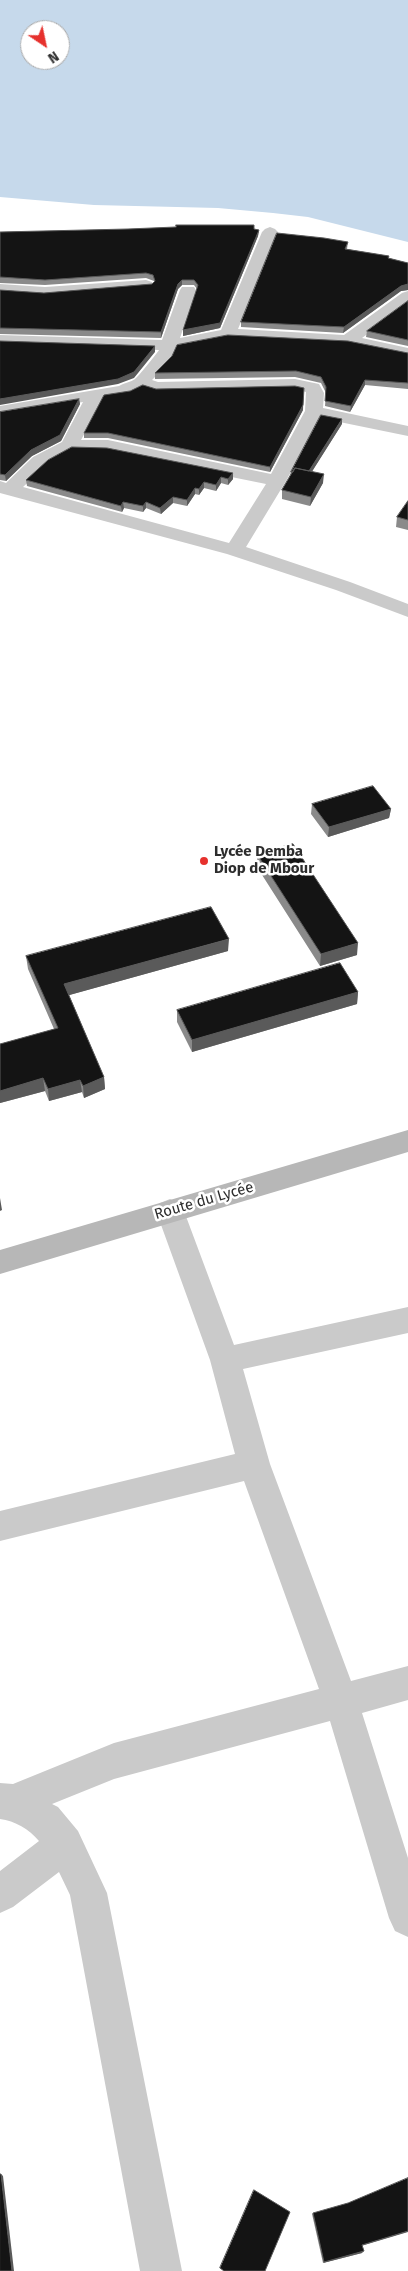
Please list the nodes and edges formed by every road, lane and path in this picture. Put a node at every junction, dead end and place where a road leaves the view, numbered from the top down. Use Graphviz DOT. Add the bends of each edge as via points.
graph roads {
  1 [pos="270,232"];
  2 [pos="146,284"];
  3 [pos="0,289"];
  4 [pos="188,290"];
  5 [pos="408,296"];
  6 [pos="228,334"];
  7 [pos="0,340"];
  8 [pos="348,340"];
  9 [pos="387,350"];
  10 [pos="167,351"];
  11 [pos="250,352"];
  12 [pos="408,353"];
  13 [pos="212,354"];
  14 [pos="142,382"];
  15 [pos="96,395"];
  16 [pos="0,411"];
  17 [pos="314,411"];
  18 [pos="408,431"];
  19 [pos="69,445"];
  20 [pos="277,481"];
  21 [pos="4,489"];
  22 [pos="234,550"];
  23 [pos="408,611"];
  24 [pos="408,1141"];
  25 [pos="170,1211"];
  26 [pos="0,1262"];
  27 [pos="408,1320"];
  28 [pos="225,1360"];
  29 [pos="254,1464"];
  30 [pos="0,1526"];
  31 [pos="408,1682"];
  32 [pos="341,1701"];
  33 [pos="6,1801"];
  34 [pos="65,1844"];
  35 [pos="0,1894"];
  36 [pos="408,1918"];
  37 [pos="161,2271"];
  1 -- 6 [label="street"];
  2 -- 3 [label="street" via="45,292"];
  4 -- 10 [label="street"];
  5 -- 8 [label="street"];
  6 -- 8 [label="street"];
  6 -- 10 [label="street"];
  7 -- 10 [label="street" via="78,341"];
  8 -- 9 [label="street"];
  9 -- 11 [label="street" via="344,346"];
  9 -- 12 [label="street"];
  10 -- 13 [label="street"];
  10 -- 14 [label="street"];
  14 -- 15 [label="street" via="124,390"];
  14 -- 17 [label="street" via="156,387 295,384 312,388 315,393"];
  15 -- 16 [label="street"];
  15 -- 19 [label="street"];
  17 -- 18 [label="street"];
  17 -- 20 [label="street"];
  19 -- 20 [label="street" via="108,446"];
  19 -- 21 [label="street" via="40,461"];
  20 -- 22 [label="street"];
  21 -- 22 [label="street"];
  22 -- 23 [label="street"];
  24 -- 25 [label="main road, Route du Lycée"];
  25 -- 26 [label="main road, Route du Lycée"];
  25 -- 28 [label="street"];
  27 -- 28 [label="street"];
  28 -- 29 [label="street"];
  29 -- 30 [label="street"];
  29 -- 32 [label="street"];
  31 -- 32 [label="street"];
  32 -- 33 [label="street" via="114,1761"];
  32 -- 36 [label="street"];
  33 -- 34 [label="street" via="45,1820"];
  34 -- 35 [label="street"];
  34 -- 37 [label="street" via="88,1894"];
}
